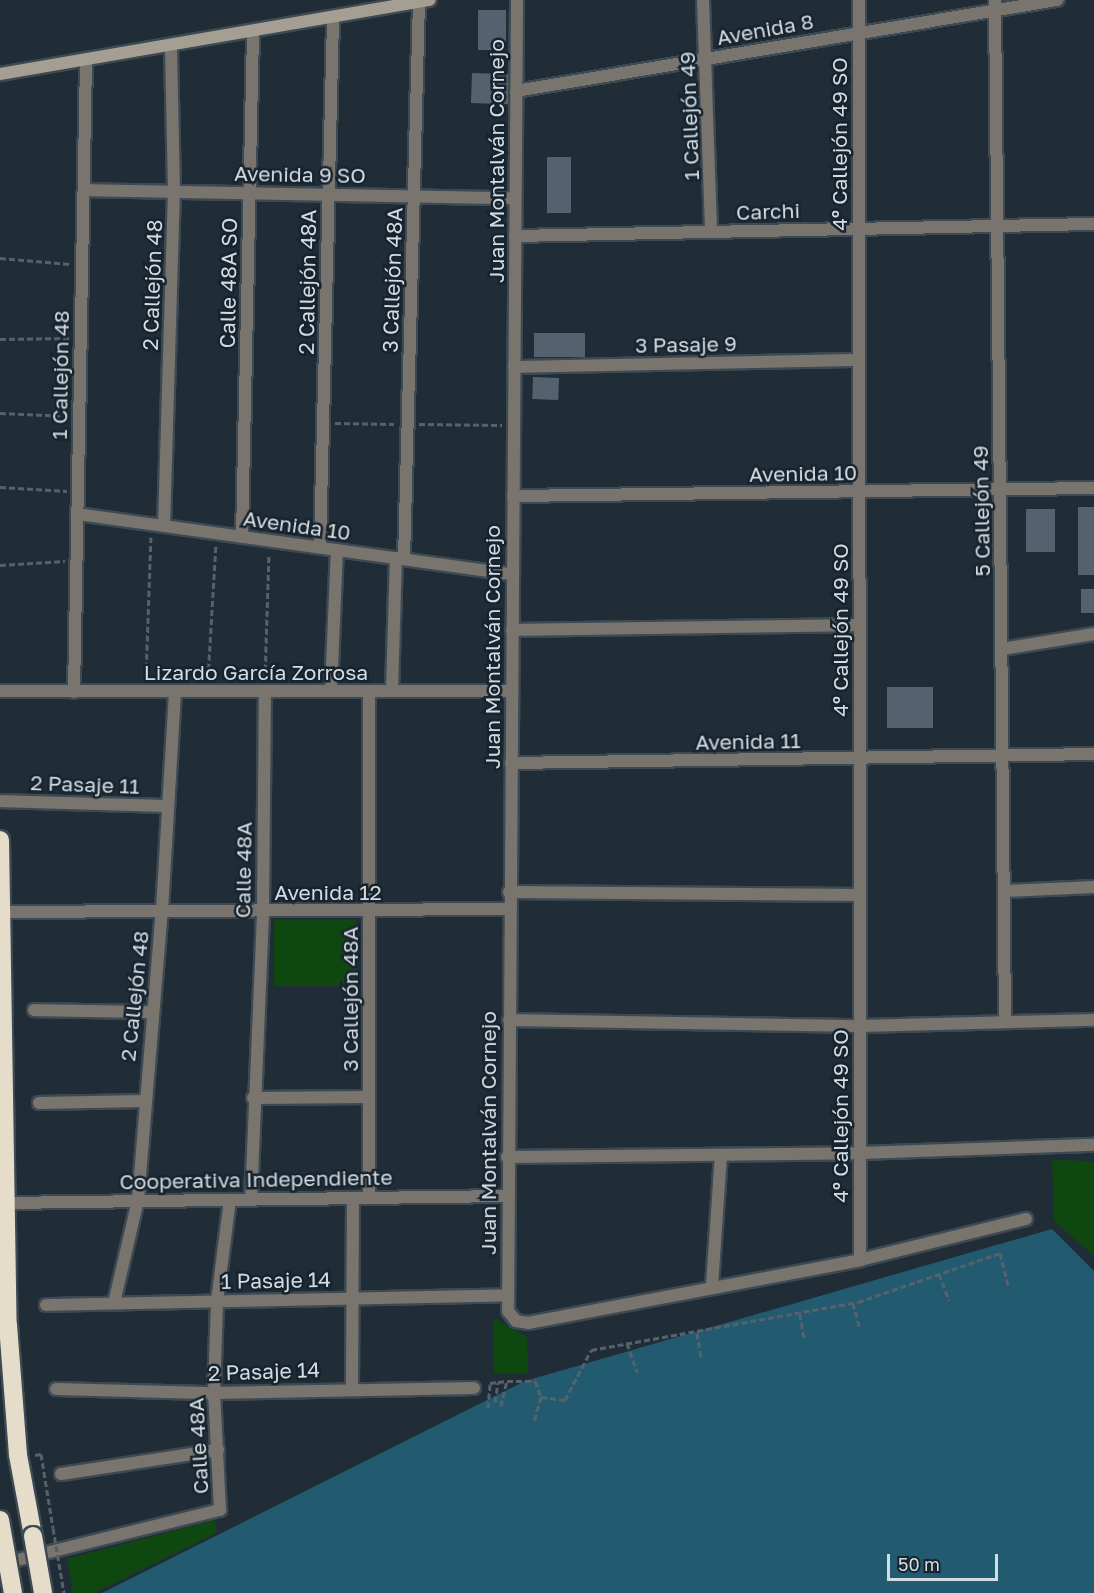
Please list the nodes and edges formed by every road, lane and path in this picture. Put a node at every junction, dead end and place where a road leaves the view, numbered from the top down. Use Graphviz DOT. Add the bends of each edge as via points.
graph roads {
  1 [pos="517,0"];
  2 [pos="703,0"];
  3 [pos="859,0"];
  4 [pos="1057,0"];
  5 [pos="424,1"];
  6 [pos="995,5"];
  7 [pos="333,17"];
  8 [pos="253,31"];
  9 [pos="858,33"];
  10 [pos="171,45"];
  11 [pos="86,59"];
  12 [pos="707,59"];
  13 [pos="0,74"];
  14 [pos="516,91"];
  15 [pos="84,190"];
  16 [pos="174,191"];
  17 [pos="249,193"];
  18 [pos="329,194"];
  19 [pos="414,195"];
  20 [pos="515,198"];
  21 [pos="1094,224"];
  22 [pos="998,225"];
  23 [pos="859,227"];
  24 [pos="711,232"];
  25 [pos="515,236"];
  26 [pos="0,258"];
  27 [pos="82,265"];
  28 [pos="81,338"];
  29 [pos="0,339"];
  30 [pos="859,360"];
  31 [pos="514,367"];
  32 [pos="0,413"];
  33 [pos="79,417"];
  34 [pos="0,487"];
  35 [pos="1094,489"];
  36 [pos="78,491"];
  37 [pos="1000,491"];
  38 [pos="859,492"];
  39 [pos="513,496"];
  40 [pos="77,514"];
  41 [pos="152,524"];
  42 [pos="164,526"];
  43 [pos="217,533"];
  44 [pos="242,537"];
  45 [pos="269,540"];
  46 [pos="320,547"];
  47 [pos="337,550"];
  48 [pos="400,559"];
  49 [pos="76,560"];
  50 [pos="0,565"];
  51 [pos="512,574"];
  52 [pos="860,625"];
  53 [pos="512,630"];
  54 [pos="1094,634"];
  55 [pos="1002,649"];
  56 [pos="0,691"];
  57 [pos="145,691"];
  58 [pos="175,691"];
  59 [pos="208,691"];
  60 [pos="265,691"];
  61 [pos="331,691"];
  62 [pos="369,691"];
  63 [pos="392,691"];
  64 [pos="511,691"];
  65 [pos="74,692"];
  66 [pos="1094,753"];
  67 [pos="1003,756"];
  68 [pos="859,759"];
  69 [pos="511,763"];
  70 [pos="0,801"];
  71 [pos="168,806"];
  72 [pos="0,840"];
  73 [pos="1094,887"];
  74 [pos="509,891"];
  75 [pos="1004,891"];
  76 [pos="860,895"];
  77 [pos="510,909"];
  78 [pos="162,911"];
  79 [pos="2,912"];
  80 [pos="263,912"];
  81 [pos="369,912"];
  82 [pos="34,1010"];
  83 [pos="153,1012"];
  84 [pos="508,1020"];
  85 [pos="1094,1020"];
  86 [pos="1005,1022"];
  87 [pos="860,1026"];
  88 [pos="369,1097"];
  89 [pos="253,1098"];
  90 [pos="143,1101"];
  91 [pos="39,1103"];
  92 [pos="1094,1145"];
  93 [pos="860,1153"];
  94 [pos="721,1155"];
  95 [pos="507,1157"];
  96 [pos="507,1196"];
  97 [pos="352,1198"];
  98 [pos="369,1198"];
  99 [pos="138,1200"];
  100 [pos="230,1200"];
  101 [pos="251,1200"];
  102 [pos="6,1203"];
  103 [pos="1026,1220"];
  104 [pos="860,1260"];
  105 [pos="939,1274"];
  106 [pos="712,1286"];
  107 [pos="1008,1286"];
  108 [pos="506,1295"];
  109 [pos="353,1298"];
  110 [pos="949,1300"];
  111 [pos="217,1301"];
  112 [pos="114,1303"];
  113 [pos="853,1303"];
  114 [pos="46,1305"];
  115 [pos="800,1314"];
  116 [pos="859,1326"];
  117 [pos="697,1333"];
  118 [pos="804,1338"];
  119 [pos="627,1343"];
  120 [pos="701,1357"];
  121 [pos="637,1372"];
  122 [pos="507,1381"];
  123 [pos="498,1382"];
  124 [pos="352,1388"];
  125 [pos="474,1388"];
  126 [pos="56,1389"];
  127 [pos="214,1393"];
  128 [pos="541,1397"];
  129 [pos="495,1402"];
  130 [pos="501,1406"];
  131 [pos="488,1408"];
  132 [pos="534,1421"];
  133 [pos="218,1450"];
  134 [pos="18,1455"];
  135 [pos="62,1474"];
  136 [pos="0,1520"];
  137 [pos="0,1564"];
  138 [pos="13,1593"];
  139 [pos="43,1593"];
  140 [pos="64,1593"];
  1 -- 14 [label="street, Juan Montalván Cornejo"];
  2 -- 12 [label="street, 1 Callejón 49"];
  3 -- 9 [label="street, 4º Callejón 49 SO"];
  4 -- 6 [label="street, Avenida 8"];
  5 -- 7 [label="street"];
  5 -- 19 [label="street, 3 Callejón 48A"];
  6 -- 9 [label="street, Avenida 8"];
  6 -- 22 [label="street, 5 Callejón 49"];
  7 -- 8 [label="street"];
  7 -- 18 [label="street, 2 Callejón 48A"];
  8 -- 10 [label="street"];
  8 -- 17 [label="street, Calle 48A SO"];
  9 -- 12 [label="street, Avenida 8"];
  9 -- 23 [label="street, 4º Callejón 49 SO"];
  10 -- 11 [label="street"];
  10 -- 16 [label="street, 2 Callejón 48"];
  11 -- 13 [label="street"];
  11 -- 15 [label="street, 1 Callejón 48"];
  12 -- 14 [label="street, Avenida 8"];
  12 -- 24 [label="street, 1 Callejón 49"];
  14 -- 20 [label="street, Juan Montalván Cornejo"];
  15 -- 16 [label="street, Avenida 9 SO"];
  15 -- 27 [label="street, 1 Callejón 48"];
  16 -- 17 [label="street, Avenida 9 SO"];
  16 -- 42 [label="street, 2 Callejón 48"];
  17 -- 18 [label="street, Avenida 9 SO"];
  17 -- 44 [label="street, Calle 48A SO"];
  18 -- 19 [label="street, Avenida 9 SO"];
  18 -- 46 [label="street, 2 Callejón 48A"];
  19 -- 20 [label="street, Avenida 9 SO"];
  19 -- 48 [label="street, 3 Callejón 48A"];
  20 -- 25 [label="street, Juan Montalván Cornejo"];
  21 -- 22 [label="street, Carchi"];
  22 -- 23 [label="street, Carchi"];
  22 -- 37 [label="street, 5 Callejón 49"];
  23 -- 24 [label="street, Carchi"];
  23 -- 30 [label="street, 4º Callejón 49 SO"];
  24 -- 25 [label="street, Carchi"];
  25 -- 31 [label="street, Juan Montalván Cornejo"];
  26 -- 27 [label="path"];
  27 -- 28 [label="street, 1 Callejón 48"];
  28 -- 29 [label="path"];
  28 -- 33 [label="street, 1 Callejón 48"];
  30 -- 31 [label="street, 3 Pasaje 9"];
  30 -- 38 [label="street, 4º Callejón 49 SO"];
  31 -- 39 [label="street, Juan Montalván Cornejo"];
  32 -- 33 [label="path"];
  33 -- 36 [label="street, 1 Callejón 48"];
  34 -- 36 [label="path"];
  35 -- 37 [label="street, Avenida 10"];
  36 -- 40 [label="street, 1 Callejón 48"];
  37 -- 38 [label="street, Avenida 10"];
  37 -- 55 [label="street, 5 Callejón 49"];
  38 -- 39 [label="street, Avenida 10"];
  38 -- 52 [label="street, 4º Callejón 49 SO"];
  39 -- 51 [label="street, Juan Montalván Cornejo"];
  40 -- 41 [label="street, Avenida 10"];
  40 -- 49 [label="street, 1 Callejón 48"];
  41 -- 42 [label="street, Avenida 10"];
  41 -- 57 [label="path"];
  42 -- 43 [label="street, Avenida 10"];
  43 -- 44 [label="street, Avenida 10"];
  43 -- 59 [label="path"];
  44 -- 45 [label="street, Avenida 10"];
  45 -- 46 [label="street, Avenida 10"];
  45 -- 60 [label="path"];
  46 -- 47 [label="street, Avenida 10"];
  47 -- 48 [label="street, Avenida 10"];
  47 -- 61 [label="street"];
  48 -- 51 [label="street, Avenida 10"];
  48 -- 63 [label="street, 3 Callejón 48A"];
  49 -- 50 [label="path"];
  49 -- 65 [label="street, 1 Callejón 48"];
  51 -- 53 [label="street, Juan Montalván Cornejo"];
  52 -- 53 [label="street"];
  52 -- 68 [label="street, 4º Callejón 49 SO"];
  53 -- 64 [label="street, Juan Montalván Cornejo"];
  54 -- 55 [label="street"];
  55 -- 67 [label="street, 5 Callejón 49"];
  56 -- 65 [label="street, Lizardo García Zorrosa"];
  57 -- 58 [label="street, Lizardo García Zorrosa"];
  57 -- 65 [label="street, Lizardo García Zorrosa"];
  58 -- 59 [label="street, Lizardo García Zorrosa"];
  58 -- 71 [label="street, 2 Callejón 48"];
  59 -- 60 [label="street, Lizardo García Zorrosa"];
  60 -- 61 [label="street, Lizardo García Zorrosa"];
  60 -- 80 [label="street, Calle 48A"];
  61 -- 62 [label="street, Lizardo García Zorrosa"];
  62 -- 63 [label="street, Lizardo García Zorrosa"];
  62 -- 81 [label="street, 3 Callejón 48A"];
  63 -- 64 [label="street, Lizardo García Zorrosa"];
  64 -- 69 [label="street, Juan Montalván Cornejo"];
  66 -- 67 [label="street, Avenida 11"];
  67 -- 68 [label="street, Avenida 11"];
  67 -- 75 [label="street, 5 Callejón 49"];
  68 -- 69 [label="street, Avenida 11"];
  68 -- 76 [label="street, 4º Callejón 49 SO"];
  69 -- 74 [label="street, Juan Montalván Cornejo"];
  70 -- 71 [label="street, 2 Pasaje 11"];
  71 -- 78 [label="street, 2 Callejón 48"];
  72 -- 79 [label="highway"];
  73 -- 75 [label="street"];
  74 -- 76 [label="street"];
  74 -- 77 [label="street, Juan Montalván Cornejo"];
  75 -- 86 [label="street, 5 Callejón 49"];
  76 -- 87 [label="street, 4º Callejón 49 SO"];
  77 -- 81 [label="street, Avenida 12"];
  77 -- 84 [label="street, Juan Montalván Cornejo"];
  78 -- 79 [label="street, Avenida 12"];
  78 -- 80 [label="street, Avenida 12"];
  78 -- 83 [label="street, 2 Callejón 48"];
  79 -- 102 [label="highway"];
  80 -- 81 [label="street, Avenida 12"];
  80 -- 89 [label="street, Calle 48A"];
  81 -- 88 [label="street, 3 Callejón 48A"];
  82 -- 83 [label="street"];
  83 -- 90 [label="street, 2 Callejón 48"];
  84 -- 87 [label="street"];
  84 -- 95 [label="street, Juan Montalván Cornejo"];
  85 -- 86 [label="street"];
  86 -- 87 [label="street"];
  87 -- 93 [label="street, 4º Callejón 49 SO"];
  88 -- 89 [label="street"];
  88 -- 98 [label="street, 3 Callejón 48A"];
  89 -- 101 [label="street, Calle 48A"];
  90 -- 91 [label="street"];
  90 -- 99 [label="street, 2 Callejón 48"];
  92 -- 93 [label="street"];
  93 -- 94 [label="street"];
  93 -- 104 [label="street, 4º Callejón 49 SO"];
  94 -- 95 [label="street"];
  94 -- 106 [label="street"];
  95 -- 96 [label="street, Juan Montalván Cornejo"];
  96 -- 98 [label="street, Cooperativa Independiente"];
  96 -- 108 [label="street, Juan Montalván Cornejo"];
  97 -- 98 [label="street, Cooperativa Independiente"];
  97 -- 101 [label="street, Cooperativa Independiente"];
  97 -- 109 [label="street"];
  99 -- 100 [label="street, Cooperativa Independiente"];
  99 -- 102 [label="street, Cooperativa Independiente"];
  99 -- 112 [label="street, 2 Callejón 48"];
  100 -- 101 [label="street, Cooperativa Independiente"];
  100 -- 111 [label="street, Calle 48A"];
  102 -- 134 [label="highway" via="8,1324"];
  103 -- 104 [label="street"];
  104 -- 106 [label="street"];
  105 -- 107 [label="path" via="1000,1253"];
  105 -- 110 [label="path"];
  105 -- 113 [label="path"];
  106 -- 108 [label="street" via="528,1323 516,1321 508,1311"];
  108 -- 109 [label="street, 1 Pasaje 14"];
  109 -- 111 [label="street, 1 Pasaje 14"];
  109 -- 124 [label="street"];
  111 -- 112 [label="street, 1 Pasaje 14"];
  111 -- 127 [label="street, Calle 48A"];
  112 -- 114 [label="street, 1 Pasaje 14"];
  113 -- 115 [label="path"];
  113 -- 116 [label="path"];
  115 -- 117 [label="path"];
  115 -- 118 [label="path"];
  117 -- 119 [label="path"];
  117 -- 120 [label="path"];
  119 -- 121 [label="path"];
  119 -- 128 [label="path" via="591,1350 565,1400"];
  122 -- 123 [label="path"];
  122 -- 128 [label="path" via="535,1381"];
  122 -- 130 [label="path"];
  123 -- 129 [label="path"];
  123 -- 131 [label="path" via="490,1383"];
  124 -- 125 [label="street, 2 Pasaje 14"];
  124 -- 127 [label="street, 2 Pasaje 14"];
  126 -- 127 [label="street, 2 Pasaje 14"];
  127 -- 133 [label="street, Calle 48A"];
  128 -- 132 [label="path"];
  133 -- 135 [label="street"];
  133 -- 137 [label="street, Calle 48A" via="220,1510"];
  134 -- 139 [label="highway, bridge"];
  134 -- 140 [label="path, bridge" via="41,1454"];
  136 -- 138 [label="highway, bridge"];
}
